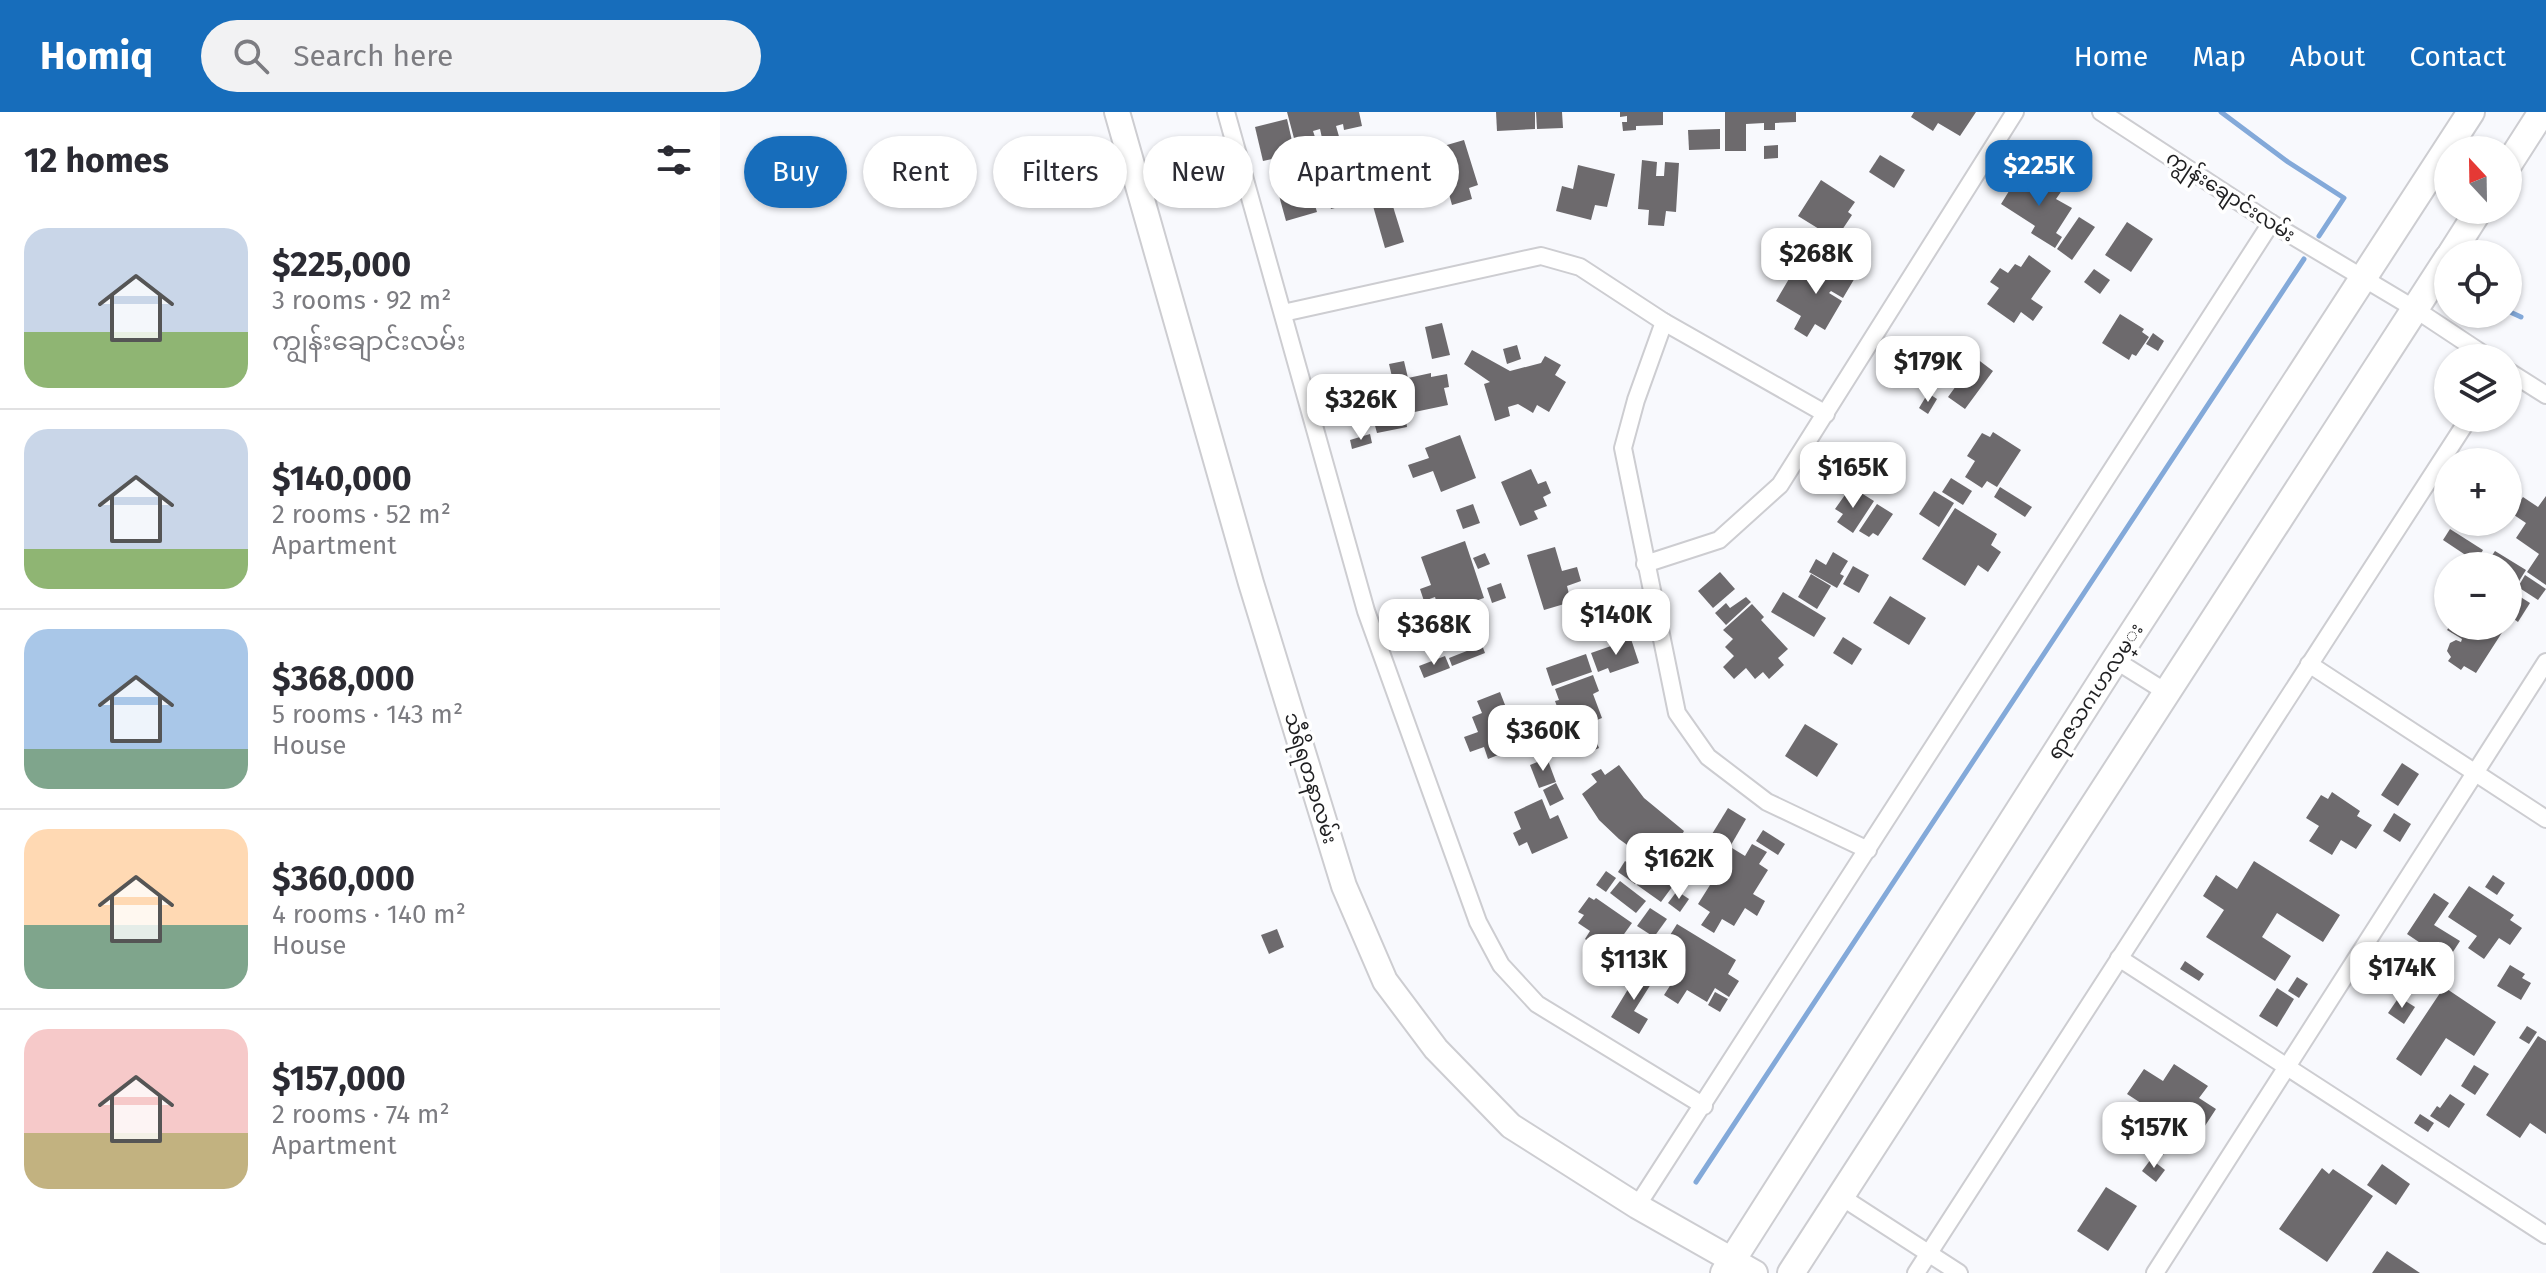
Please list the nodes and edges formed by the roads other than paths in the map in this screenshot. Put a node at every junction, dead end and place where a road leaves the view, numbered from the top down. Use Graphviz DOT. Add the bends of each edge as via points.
graph roads {
  1 [pos="1117,112"];
  2 [pos="1226,112"];
  3 [pos="2015,112"];
  4 [pos="2101,112"];
  5 [pos="2471,112"];
  6 [pos="2542,112"];
  7 [pos="2522,143"];
  8 [pos="2271,223"];
  9 [pos="2363,277"];
  10 [pos="2434,279"];
  11 [pos="2415,309"];
  12 [pos="1283,313"];
  13 [pos="1664,322"];
  14 [pos="2468,344"];
  15 [pos="2522,380"];
  16 [pos="2546,395"];
  17 [pos="1826,414"];
  18 [pos="2460,432"];
  19 [pos="1645,564"];
  20 [pos="2115,660"];
  21 [pos="2546,662"];
  22 [pos="2309,664"];
  23 [pos="2166,692"];
  24 [pos="2476,772"];
  25 [pos="2546,819"];
  26 [pos="1868,850"];
  27 [pos="2119,958"];
  28 [pos="2287,1067"];
  29 [pos="1704,1106"];
  30 [pos="1840,1196"];
  31 [pos="1637,1206"];
  32 [pos="2546,1235"];
  33 [pos="1928,1253"];
  34 [pos="1727,1266"];
  35 [pos="1755,1273"];
  36 [pos="1791,1273"];
  37 [pos="1916,1273"];
  38 [pos="1959,1273"];
  39 [pos="2155,1273"];
  1 -- 31 [label="main road, သီရိရတနာလမ်း" via="1334,856 1385,981 1436,1049 1511,1126"];
  2 -- 12 [label="street"];
  3 -- 17 [label="street"];
  4 -- 8 [label="street, ကျွန်းချောင်းလမ်း"];
  5 -- 9 [label="main road, ရာဇသဂၤဟလမ္း"];
  6 -- 7 [label="main road"];
  8 -- 9 [label="street, ကျွန်းချောင်းလမ်း"];
  8 -- 26 [label="street"];
  9 -- 11 [label="street, ကျွန်းချောင်းလမ်း"];
  9 -- 20 [label="main road, ရာဇသဂၤဟလမ္း"];
  10 -- 11 [label="main road"];
  11 -- 14 [label="street, ကျွန်းချောင်းလမ်း"];
  11 -- 23 [label="main road"];
  12 -- 13 [label="street" via="1541,256 1580,267"];
  12 -- 29 [label="street" via="1366,611 1478,922 1501,965 1537,1004"];
  13 -- 17 [label="street"];
  13 -- 19 [label="street" via="1623,448"];
  15 -- 16 [label="street"];
  17 -- 19 [label="street" via="1780,485 1719,540"];
  18 -- 22 [label="street"];
  19 -- 26 [label="street" via="1677,713 1708,757 1767,802"];
  20 -- 23 [label="street"];
  20 -- 34 [label="main road, ရာဇသဂၤဟလမ္း"];
  21 -- 24 [label="street"];
  22 -- 24 [label="street"];
  22 -- 27 [label="street"];
  23 -- 30 [label="main road"];
  24 -- 25 [label="street"];
  24 -- 28 [label="street"];
  26 -- 29 [label="street"];
  27 -- 28 [label="street"];
  27 -- 33 [label="street"];
  28 -- 32 [label="street"];
  28 -- 39 [label="street"];
  29 -- 31 [label="street"];
  30 -- 33 [label="street"];
  30 -- 36 [label="main road"];
  31 -- 34 [label="main road, သီရိရတနာလမ်း"];
  33 -- 37 [label="street"];
  33 -- 38 [label="street"];
  34 -- 35 [label="main road, သီရိရတနာလမ်း"];
}
